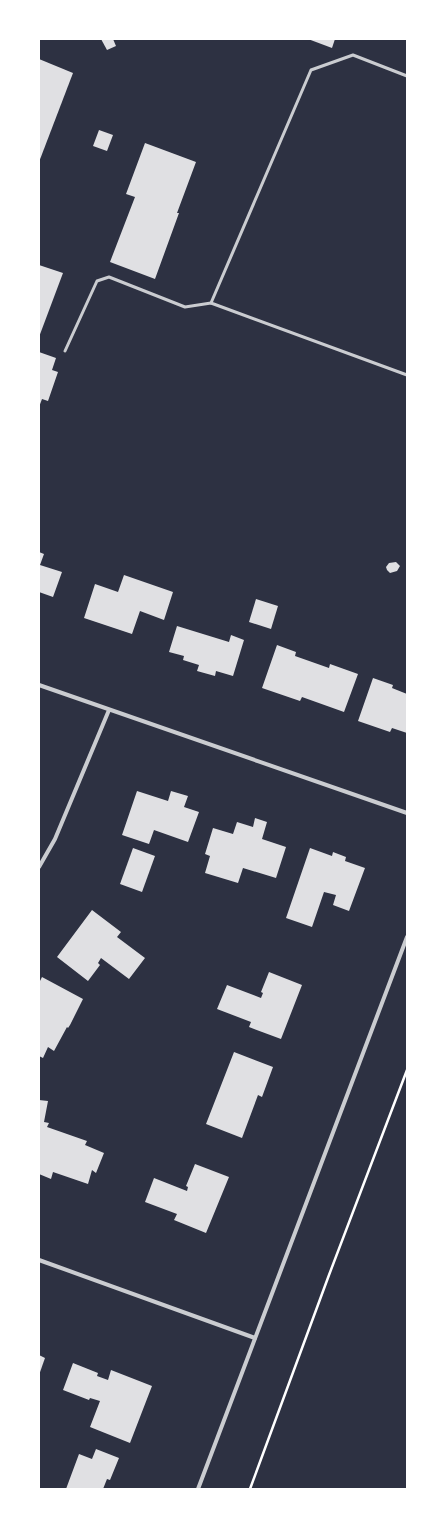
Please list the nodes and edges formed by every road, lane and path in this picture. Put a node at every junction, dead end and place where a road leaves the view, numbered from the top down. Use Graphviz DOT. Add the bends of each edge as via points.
graph roads {
  1 [pos="407,76"];
  2 [pos="211,303"];
  3 [pos="65,351"];
  4 [pos="407,375"];
  5 [pos="39,685"];
  6 [pos="109,710"];
  7 [pos="407,813"];
  8 [pos="39,866"];
  9 [pos="407,937"];
  10 [pos="407,1070"];
  11 [pos="39,1260"];
  12 [pos="255,1338"];
  13 [pos="198,1489"];
  14 [pos="250,1489"];
  1 -- 2 [label="lane" via="352,55 311,70"];
  2 -- 3 [label="lane" via="186,307 109,277 98,281"];
  2 -- 4 [label="lane"];
  5 -- 6 [label="street"];
  6 -- 7 [label="street"];
  6 -- 8 [label="street" via="55,839"];
  9 -- 12 [label="street"];
  10 -- 14 [label="path"];
  11 -- 12 [label="street"];
  12 -- 13 [label="street"];
}
